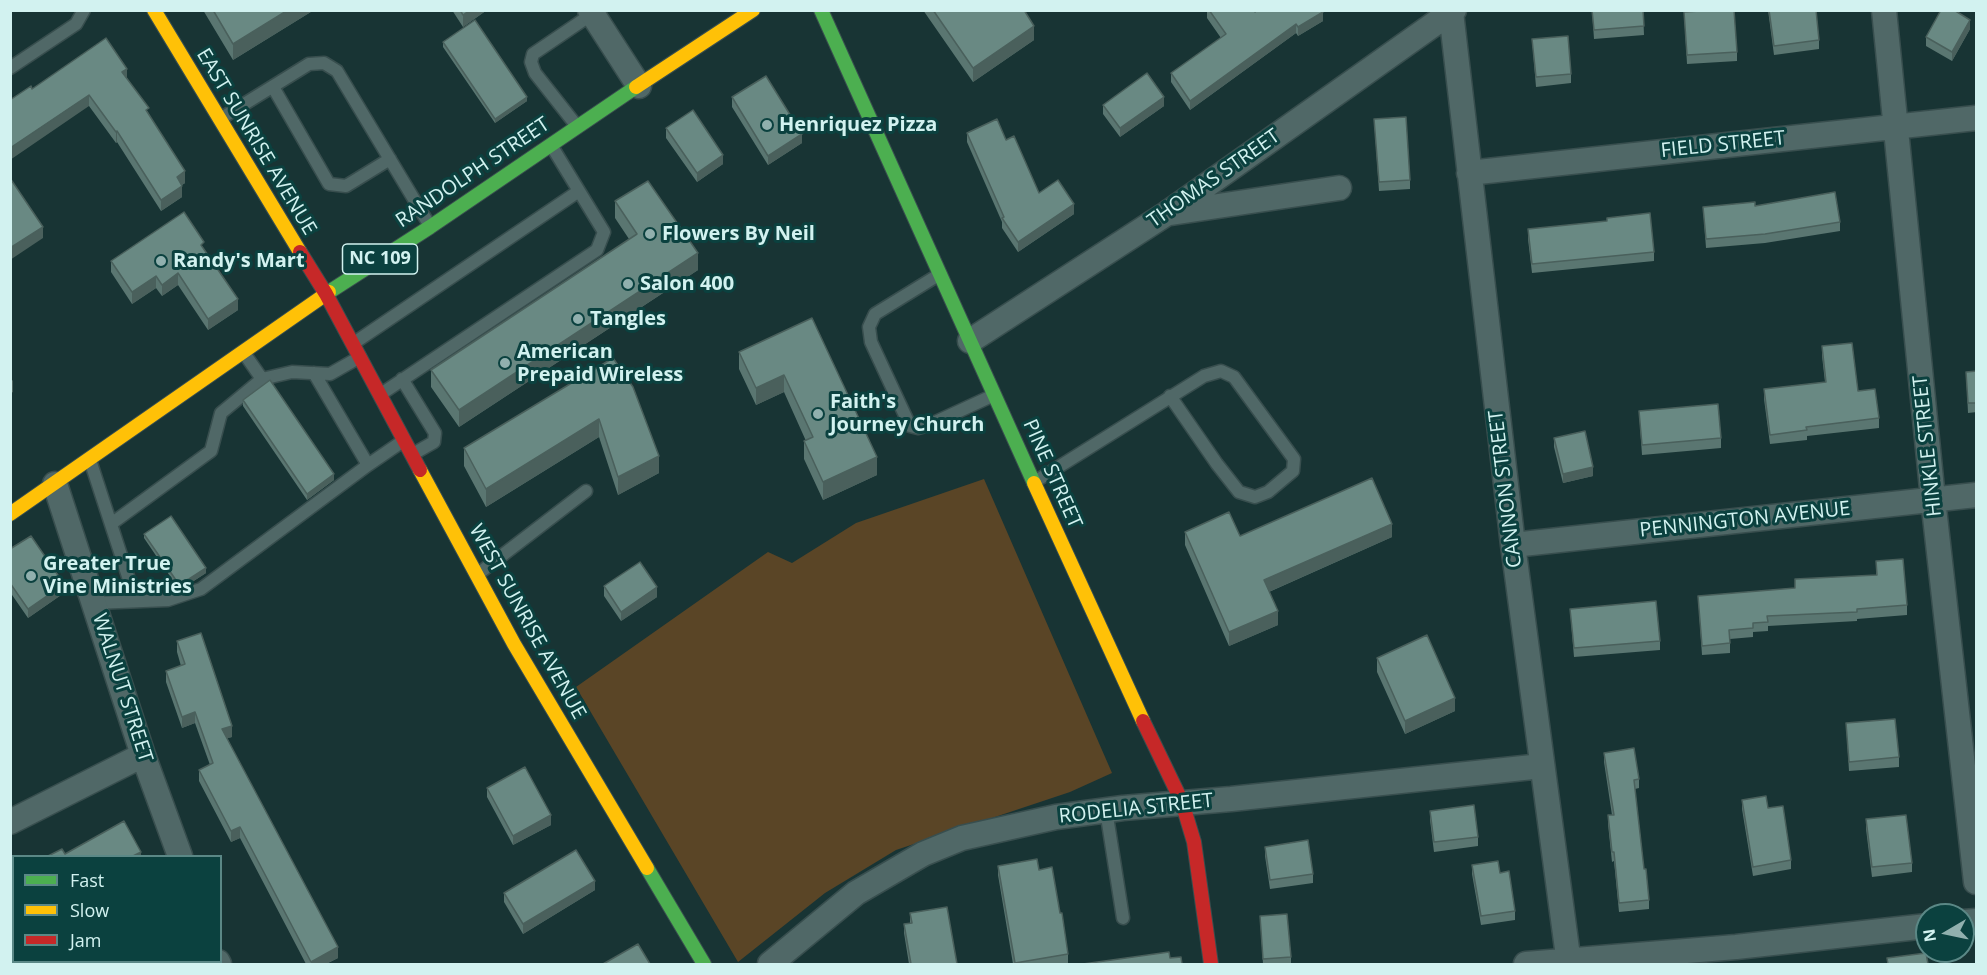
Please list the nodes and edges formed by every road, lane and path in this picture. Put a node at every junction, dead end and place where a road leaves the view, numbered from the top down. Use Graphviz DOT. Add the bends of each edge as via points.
graph roads {
  1 [pos="84,10"];
  2 [pos="154,10"];
  3 [pos="753,10"];
  4 [pos="821,10"];
  5 [pos="1884,10"];
  6 [pos="1453,11"];
  7 [pos="591,12"];
  8 [pos="10,68"];
  9 [pos="639,86"];
  10 [pos="273,87"];
  11 [pos="1977,118"];
  12 [pos="219,120"];
  13 [pos="577,126"];
  14 [pos="1896,126"];
  15 [pos="551,145"];
  16 [pos="390,159"];
  17 [pos="1469,173"];
  18 [pos="1339,188"];
  19 [pos="579,191"];
  20 [pos="1166,214"];
  21 [pos="430,227"];
  22 [pos="940,274"];
  23 [pos="326,294"];
  24 [pos="970,341"];
  25 [pos="352,344"];
  26 [pos="243,352"];
  27 [pos="360,357"];
  28 [pos="314,373"];
  29 [pos="262,379"];
  30 [pos="402,380"];
  31 [pos="380,394"];
  32 [pos="995,394"];
  33 [pos="1170,396"];
  34 [pos="404,440"];
  35 [pos="412,455"];
  36 [pos="90,460"];
  37 [pos="368,465"];
  38 [pos="1035,482"];
  39 [pos="55,484"];
  40 [pos="586,490"];
  41 [pos="1977,495"];
  42 [pos="1933,499"];
  43 [pos="10,514"];
  44 [pos="111,524"];
  45 [pos="1513,545"];
  46 [pos="477,575"];
  47 [pos="136,601"];
  48 [pos="94,603"];
  49 [pos="143,755"];
  50 [pos="1542,766"];
  51 [pos="1182,802"];
  52 [pos="1106,810"];
  53 [pos="10,822"];
  54 [pos="180,855"];
  55 [pos="1977,882"];
  56 [pos="1124,918"];
  57 [pos="1915,927"];
  58 [pos="1569,962"];
  59 [pos="704,964"];
  60 [pos="770,964"];
  61 [pos="1211,964"];
  62 [pos="1526,964"];
  1 -- 8 [label="lane" via="76,24"];
  2 -- 12 [label="street, EAST SUNRISE AVENUE"];
  3 -- 9 [label="street, RANDOLPH STREET / NC 109"];
  4 -- 22 [label="street, PINE STREET"];
  5 -- 14 [label="street, HINKLE STREET"];
  6 -- 17 [label="street, CANNON STREET"];
  6 -- 20 [label="street, THOMAS STREET"];
  7 -- 9 [label="street"];
  7 -- 13 [label="lane" via="533,54 531,62"];
  9 -- 13 [label="street, RANDOLPH STREET / NC 109"];
  10 -- 12 [label="lane"];
  10 -- 16 [label="lane" via="309,64 324,63 338,70"];
  10 -- 16 [label="lane" via="329,184 346,186"];
  11 -- 14 [label="street, FIELD STREET"];
  12 -- 23 [label="street, EAST SUNRISE AVENUE"];
  13 -- 15 [label="street, RANDOLPH STREET / NC 109"];
  14 -- 17 [label="street, FIELD STREET"];
  14 -- 42 [label="street, HINKLE STREET"];
  15 -- 19 [label="lane"];
  15 -- 21 [label="street, RANDOLPH STREET / NC 109"];
  16 -- 21 [label="lane"];
  17 -- 45 [label="street, CANNON STREET"];
  18 -- 20 [label="street"];
  19 -- 25 [label="lane"];
  19 -- 30 [label="lane" via="604,232 597,250"];
  20 -- 24 [label="street, THOMAS STREET"];
  21 -- 23 [label="street, RANDOLPH STREET / NC 109"];
  22 -- 24 [label="street, PINE STREET"];
  22 -- 32 [label="lane" via="876,314 869,327 871,342 910,426 928,425"];
  23 -- 25 [label="street, WEST SUNRISE AVENUE"];
  23 -- 26 [label="street, RANDOLPH STREET / NC 109"];
  24 -- 32 [label="street, PINE STREET"];
  25 -- 27 [label="street, WEST SUNRISE AVENUE"];
  26 -- 29 [label="lane"];
  26 -- 36 [label="street, RANDOLPH STREET / NC 109"];
  27 -- 28 [label="lane" via="330,374"];
  27 -- 31 [label="street, WEST SUNRISE AVENUE"];
  28 -- 29 [label="lane" via="292,372"];
  28 -- 37 [label="lane"];
  29 -- 44 [label="lane" via="221,413 211,451"];
  30 -- 31 [label="lane"];
  30 -- 35 [label="lane" via="435,433 434,442"];
  31 -- 34 [label="street, WEST SUNRISE AVENUE"];
  32 -- 38 [label="street, PINE STREET"];
  33 -- 33 [label="lane" via="1204,376 1221,371 1234,377 1294,459 1293,471 1268,492 1255,497 1239,492"];
  33 -- 38 [label="lane"];
  34 -- 35 [label="street, WEST SUNRISE AVENUE"];
  34 -- 37 [label="lane"];
  35 -- 46 [label="street, WEST SUNRISE AVENUE"];
  36 -- 39 [label="street, RANDOLPH STREET / NC 109"];
  36 -- 44 [label="lane"];
  37 -- 47 [label="lane" via="201,589 168,600"];
  38 -- 51 [label="street, PINE STREET"];
  39 -- 43 [label="street, RANDOLPH STREET / NC 109"];
  39 -- 48 [label="street, WALNUT STREET"];
  40 -- 46 [label="lane"];
  41 -- 42 [label="street, PENNINGTON AVENUE"];
  42 -- 45 [label="street, PENNINGTON AVENUE"];
  42 -- 55 [label="street, HINKLE STREET"];
  44 -- 47 [label="lane"];
  45 -- 50 [label="street, CANNON STREET"];
  46 -- 59 [label="street, WEST SUNRISE AVENUE"];
  47 -- 48 [label="lane"];
  48 -- 49 [label="street, WALNUT STREET"];
  49 -- 53 [label="street"];
  49 -- 54 [label="street, WALNUT STREET"];
  50 -- 51 [label="street, RODELIA STREET"];
  50 -- 58 [label="street, CANNON STREET"];
  51 -- 52 [label="street, RODELIA STREET"];
  51 -- 61 [label="street, PINE STREET" via="1194,842"];
  52 -- 56 [label="lane"];
  52 -- 60 [label="street, RODELIA STREET" via="999,828 962,837 923,854 856,893"];
  57 -- 58 [label="street"];
  58 -- 62 [label="street"];
}
